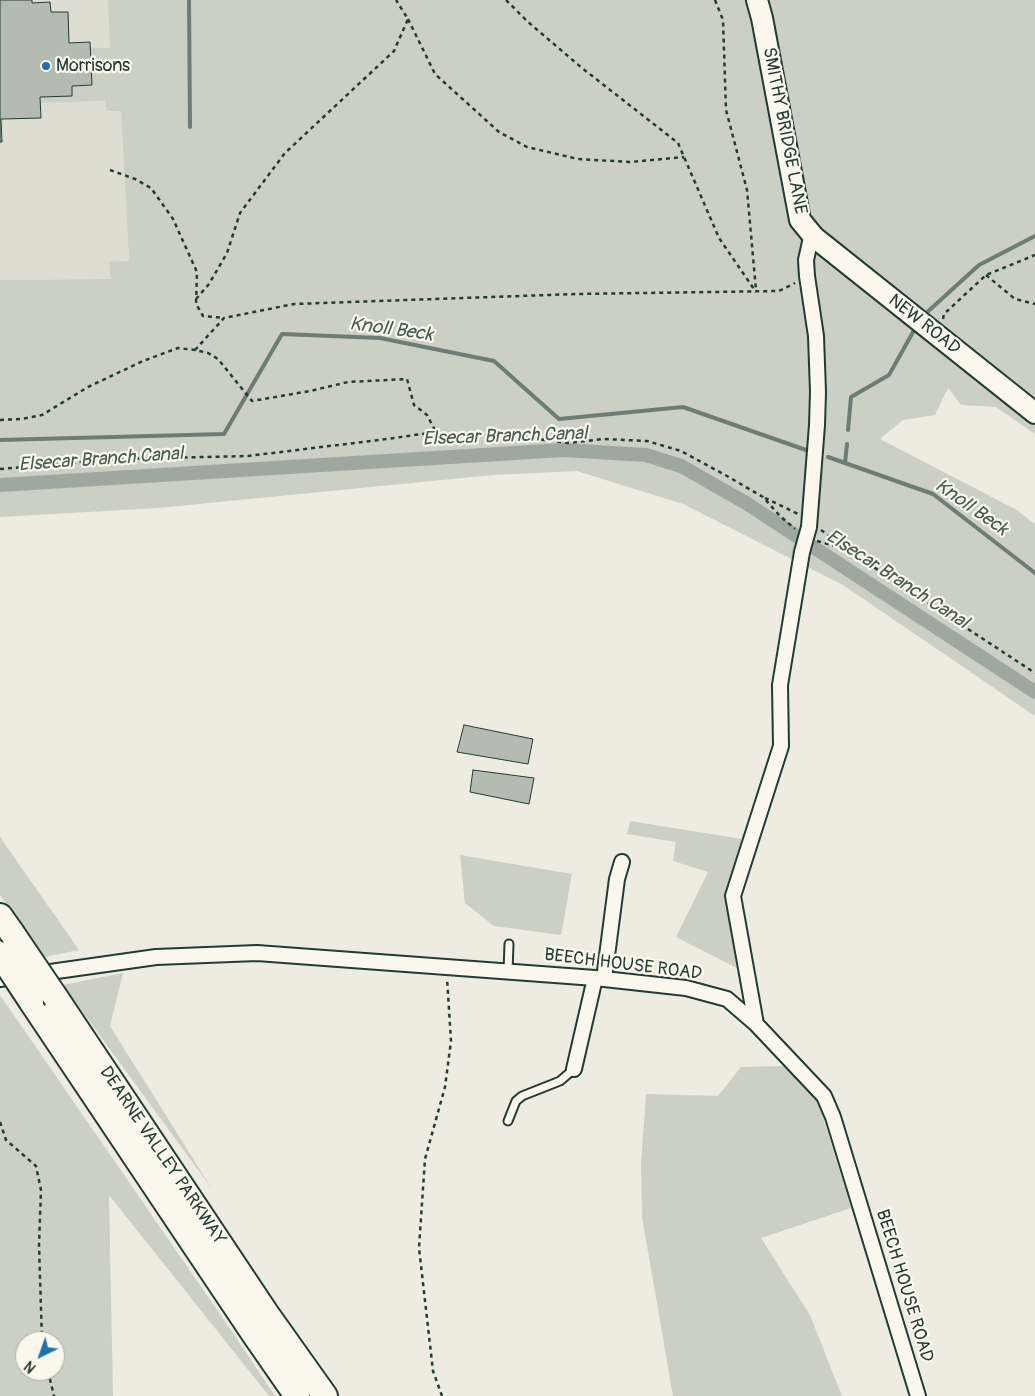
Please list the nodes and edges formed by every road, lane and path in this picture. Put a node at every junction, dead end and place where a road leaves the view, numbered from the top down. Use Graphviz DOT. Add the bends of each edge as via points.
graph roads {
  1 [pos="396,0"];
  2 [pos="506,0"];
  3 [pos="715,0"];
  4 [pos="757,0"];
  5 [pos="408,19"];
  6 [pos="684,157"];
  7 [pos="110,170"];
  8 [pos="814,237"];
  9 [pos="1035,255"];
  10 [pos="986,275"];
  11 [pos="807,276"];
  12 [pos="756,292"];
  13 [pos="196,299"];
  14 [pos="1035,304"];
  15 [pos="224,318"];
  16 [pos="941,338"];
  17 [pos="195,350"];
  18 [pos="1035,413"];
  19 [pos="0,420"];
  20 [pos="436,432"];
  21 [pos="0,469"];
  22 [pos="807,533"];
  23 [pos="1035,673"];
  24 [pos="622,862"];
  25 [pos="6,924"];
  26 [pos="509,944"];
  27 [pos="0,954"];
  28 [pos="447,967"];
  29 [pos="508,971"];
  30 [pos="599,978"];
  31 [pos="0,979"];
  32 [pos="756,1024"];
  33 [pos="574,1069"];
  34 [pos="508,1121"];
  35 [pos="0,1122"];
  36 [pos="42,1331"];
  37 [pos="50,1381"];
  38 [pos="54,1396"];
  39 [pos="297,1396"];
  40 [pos="324,1396"];
  41 [pos="442,1396"];
  42 [pos="918,1396"];
  1 -- 5 [label="path"];
  2 -- 6 [label="path" via="582,68 678,143"];
  3 -- 12 [label="path" via="723,20 726,110 747,190"];
  4 -- 8 [label="main road, SMITHY BRIDGE LANE" via="800,220"];
  5 -- 6 [label="path" via="435,74 499,132 527,147 578,159 630,162"];
  5 -- 13 [label="path" via="394,51 285,154 245,205 227,252 209,284"];
  6 -- 12 [label="path" via="719,238"];
  7 -- 13 [label="path" via="151,188 173,219 197,272"];
  8 -- 11 [label="street, SMITHY BRIDGE LANE" via="806,260"];
  8 -- 16 [label="main road, NEW ROAD"];
  9 -- 10 [label="path"];
  10 -- 14 [label="path" via="1015,299"];
  10 -- 16 [label="path" via="944,314"];
  11 -- 12 [label="path" via="779,291"];
  11 -- 22 [label="street, SMITHY BRIDGE LANE" via="816,336 818,392 818,425"];
  12 -- 15 [label="path" via="294,304"];
  13 -- 15 [label="path" via="203,316"];
  15 -- 17 [label="path"];
  16 -- 18 [label="main road, NEW ROAD"];
  17 -- 19 [label="path" via="178,348 143,361 88,387 42,415"];
  17 -- 20 [label="path" via="218,359 252,401 348,382 407,379 414,405 427,415"];
  20 -- 21 [label="path" via="248,456 118,459"];
  20 -- 22 [label="path" via="450,435 499,434 568,443 604,439 647,441 681,451 734,480 763,498 792,528"];
  22 -- 23 [label="path" via="846,548"];
  22 -- 32 [label="street, SMITHY BRIDGE LANE, bridge" via="780,685 781,746 733,896"];
  24 -- 30 [label="street"];
  25 -- 40 [label="highway, DEARNE VALLEY PARKWAY, bridge"];
  26 -- 29 [label="lane"];
  27 -- 39 [label="highway, DEARNE VALLEY PARKWAY, bridge"];
  28 -- 29 [label="street, BEECH HOUSE ROAD"];
  28 -- 31 [label="street, BEECH HOUSE ROAD" via="257,953 156,957"];
  28 -- 41 [label="path" via="451,1041 444,1087 425,1159 418,1248 432,1371"];
  29 -- 30 [label="street, BEECH HOUSE ROAD"];
  30 -- 32 [label="street, BEECH HOUSE ROAD" via="686,988 727,999"];
  30 -- 33 [label="street"];
  32 -- 42 [label="street, BEECH HOUSE ROAD" via="824,1096"];
  33 -- 34 [label="lane" via="560,1081 522,1096 516,1101"];
  35 -- 36 [label="path" via="6,1140 36,1166 41,1190"];
  37 -- 38 [label="path"];
}
